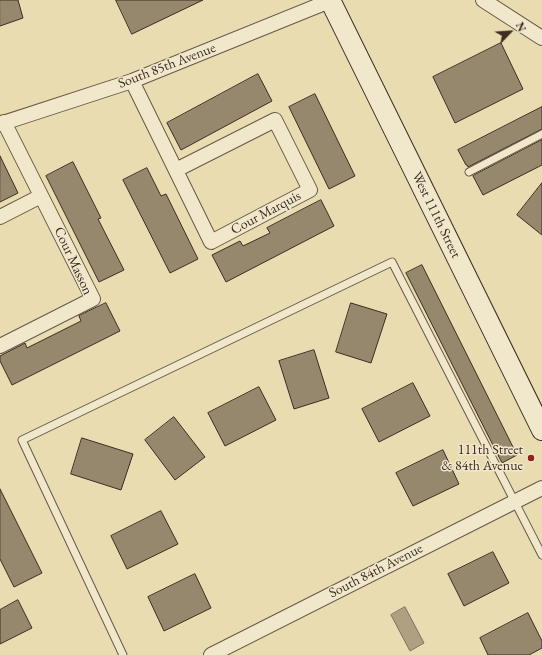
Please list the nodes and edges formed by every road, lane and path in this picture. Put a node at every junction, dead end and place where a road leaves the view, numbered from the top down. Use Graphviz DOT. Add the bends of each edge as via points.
graph roads {
  1 [pos="331,0"];
  2 [pos="483,0"];
  3 [pos="542,38"];
  4 [pos="132,81"];
  5 [pos="2,123"];
  6 [pos="542,134"];
  7 [pos="176,170"];
  8 [pos="469,172"];
  9 [pos="42,196"];
  10 [pos="0,217"];
  11 [pos="0,346"];
  12 [pos="542,430"];
  13 [pos="542,488"];
  14 [pos="516,501"];
  15 [pos="542,555"];
  16 [pos="123,655"];
  17 [pos="211,655"];
  1 -- 4 [label="street, South 85th Avenue"];
  1 -- 12 [label="main road, West 111th Street"];
  2 -- 3 [label="street"];
  4 -- 5 [label="street, South 85th Avenue"];
  4 -- 7 [label="street, Cour Marquis"];
  5 -- 9 [label="street, Cour Masson"];
  6 -- 8 [label="lane"];
  7 -- 7 [label="street, Cour Marquis" via="275,120 310,190 211,242"];
  9 -- 10 [label="street"];
  9 -- 11 [label="street, Cour Masson" via="93,299"];
  13 -- 14 [label="street, South 84th Avenue"];
  14 -- 15 [label="lane"];
  14 -- 16 [label="lane" via="392,262 22,440"];
  14 -- 17 [label="street, South 84th Avenue"];
}
